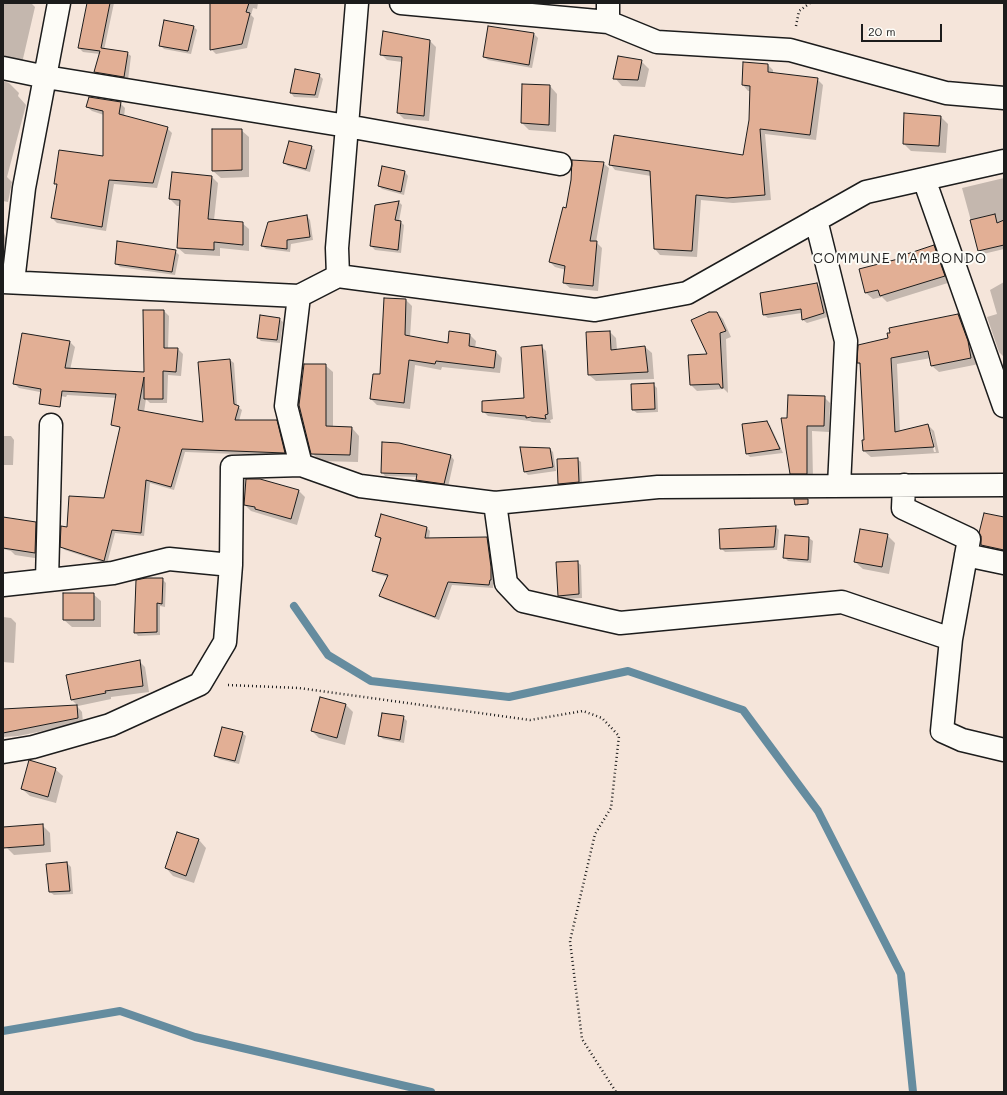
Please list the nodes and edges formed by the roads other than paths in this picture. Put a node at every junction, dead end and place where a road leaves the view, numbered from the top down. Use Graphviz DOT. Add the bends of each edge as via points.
graph roads {
  1 [pos="59,3"];
  2 [pos="357,3"];
  3 [pos="401,3"];
  4 [pos="608,13"];
  5 [pos="3,68"];
  6 [pos="46,77"];
  7 [pos="1004,98"];
  8 [pos="347,126"];
  9 [pos="1004,161"];
  10 [pos="560,164"];
  11 [pos="924,179"];
  12 [pos="816,220"];
  13 [pos="338,276"];
  14 [pos="8,282"];
  15 [pos="299,296"];
  16 [pos="1004,406"];
  17 [pos="51,425"];
  18 [pos="301,464"];
  19 [pos="1004,485"];
  20 [pos="839,486"];
  21 [pos="904,486"];
  22 [pos="495,503"];
  23 [pos="966,555"];
  24 [pos="1004,563"];
  25 [pos="231,565"];
  26 [pos="47,580"];
  27 [pos="3,585"];
  28 [pos="951,639"];
  29 [pos="1004,750"];
  30 [pos="3,752"];
  1 -- 6 [label="street"];
  2 -- 8 [label="street"];
  3 -- 4 [label="street"];
  4 -- 7 [label="street" via="657,42 790,50 946,93"];
  5 -- 6 [label="street"];
  6 -- 8 [label="street"];
  6 -- 14 [label="street"];
  8 -- 10 [label="street"];
  8 -- 13 [label="street" via="337,248"];
  9 -- 11 [label="street"];
  11 -- 12 [label="street" via="866,192"];
  11 -- 16 [label="street"];
  12 -- 13 [label="street" via="687,293 594,310"];
  12 -- 20 [label="street" via="846,340"];
  13 -- 15 [label="street"];
  14 -- 15 [label="street"];
  15 -- 18 [label="street" via="286,406"];
  17 -- 26 [label="street"];
  18 -- 22 [label="street" via="360,486"];
  18 -- 25 [label="street" via="232,467"];
  19 -- 21 [label="street"];
  20 -- 21 [label="street"];
  20 -- 22 [label="street" via="658,487"];
  21 -- 23 [label="street" via="903,508 969,539"];
  22 -- 28 [label="street" via="506,583 523,601 620,623 842,602"];
  23 -- 24 [label="street"];
  23 -- 28 [label="street"];
  25 -- 26 [label="street" via="169,560 113,573"];
  25 -- 30 [label="street" via="225,642 200,684 110,725 33,747"];
  26 -- 27 [label="street"];
  28 -- 29 [label="street" via="942,731 962,740"];
}
